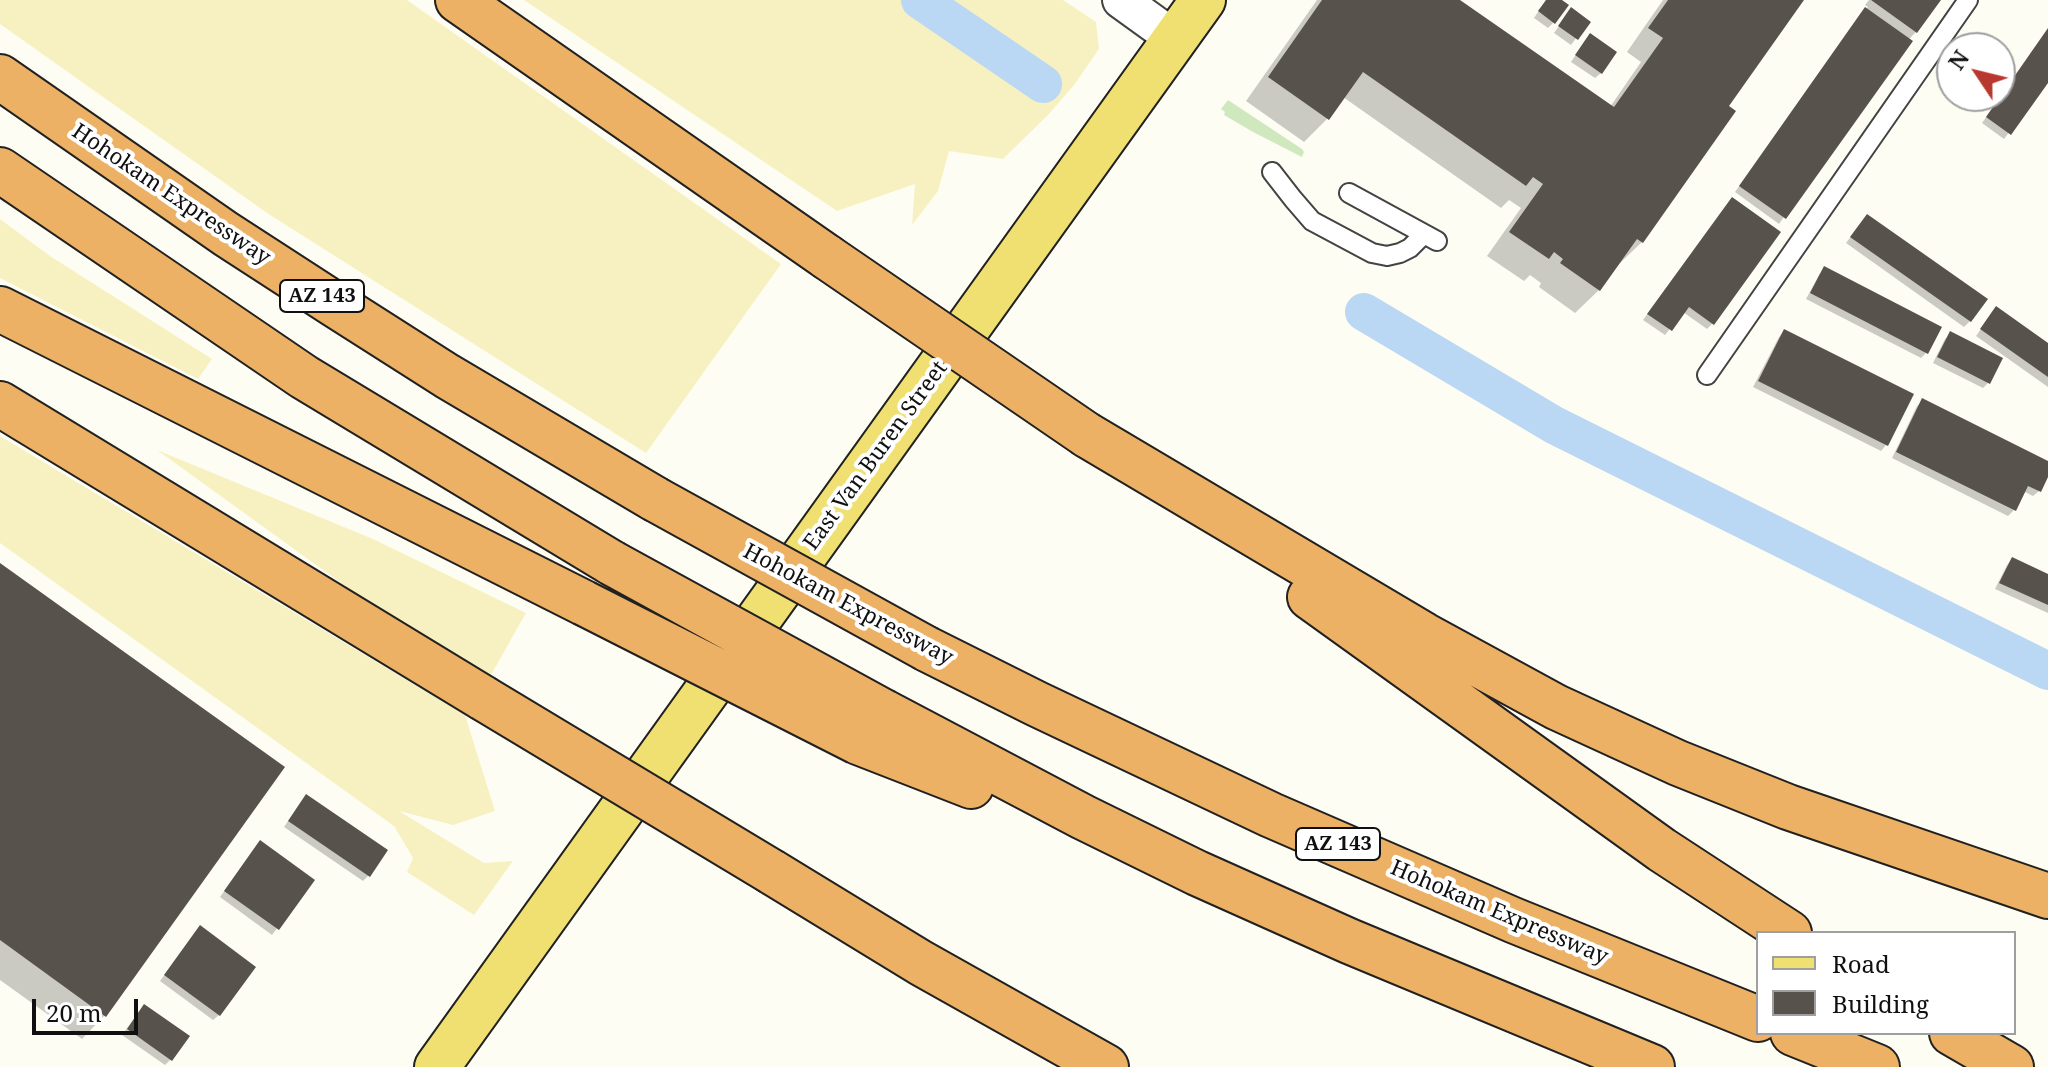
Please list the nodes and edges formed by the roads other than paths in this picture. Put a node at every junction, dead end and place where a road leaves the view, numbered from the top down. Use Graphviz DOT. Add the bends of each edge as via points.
graph roads {
  1 [pos="458,0"];
  2 [pos="1121,0"];
  3 [pos="1203,0"];
  4 [pos="1968,0"];
  5 [pos="1175,39"];
  6 [pos="0,77"];
  7 [pos="0,170"];
  8 [pos="1272,172"];
  9 [pos="1349,193"];
  10 [pos="0,309"];
  11 [pos="1707,375"];
  12 [pos="0,404"];
  13 [pos="1087,435"];
  14 [pos="871,727"];
  15 [pos="2048,896"];
  16 [pos="1786,931"];
  17 [pos="1756,1018"];
  18 [pos="1798,1035"];
  19 [pos="1955,1035"];
  20 [pos="437,1067"];
  21 [pos="1106,1067"];
  22 [pos="1652,1067"];
  23 [pos="1877,1067"];
  24 [pos="2011,1067"];
  1 -- 13 [label="highway, bridge"];
  2 -- 5 [label="street"];
  3 -- 5 [label="main road, East Van Buren Street"];
  4 -- 11 [label="lane"];
  5 -- 20 [label="main road, East Van Buren Street"];
  6 -- 17 [label="highway, Hohokam Expressway / AZ 143, bridge" via="201,217 551,439 927,649 1271,815"];
  7 -- 14 [label="highway, bridge" via="304,377"];
  8 -- 9 [label="lane" via="1312,221 1372,253 1400,253 1431,238"];
  10 -- 14 [label="highway, bridge" via="584,603"];
  12 -- 21 [label="highway, bridge" via="921,963"];
  13 -- 15 [label="highway" via="1556,707 1759,796"];
  13 -- 16 [label="highway" via="1662,850"];
  14 -- 22 [label="highway" via="1083,817 1349,941"];
  18 -- 23 [label="highway"];
  19 -- 24 [label="highway"];
}
